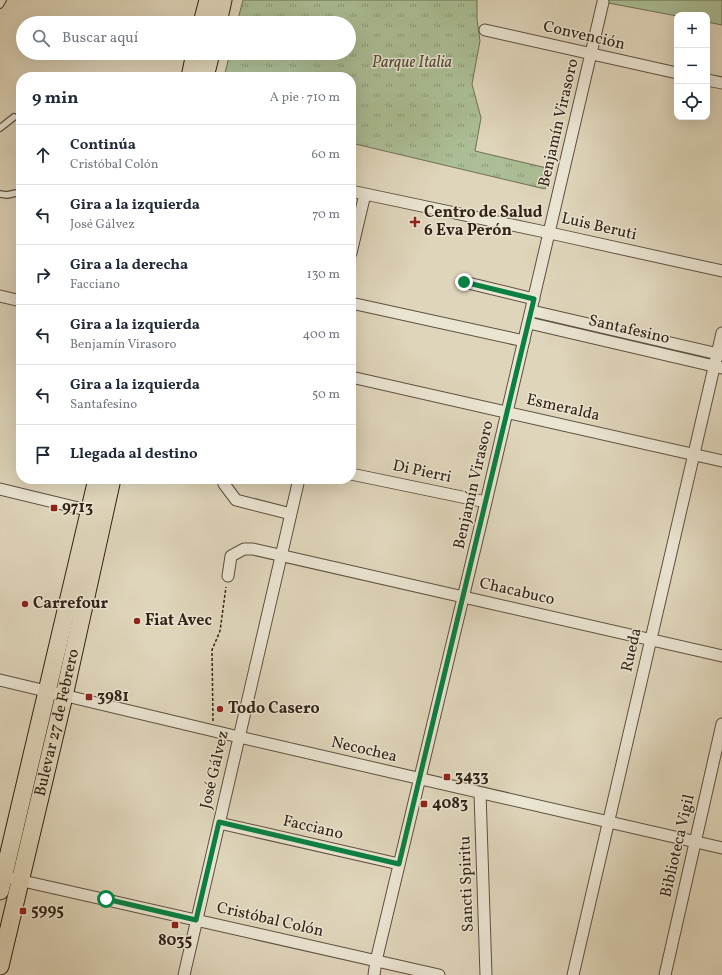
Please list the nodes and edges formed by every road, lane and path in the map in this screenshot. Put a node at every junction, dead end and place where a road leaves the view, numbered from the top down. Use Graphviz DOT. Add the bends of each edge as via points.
graph roads {
  1 [pos="3,0"];
  2 [pos="208,0"];
  3 [pos="223,0"];
  4 [pos="603,2"];
  5 [pos="0,5"];
  6 [pos="204,16"];
  7 [pos="220,16"];
  8 [pos="485,30"];
  9 [pos="592,54"];
  10 [pos="194,60"];
  11 [pos="209,60"];
  12 [pos="191,72"];
  13 [pos="206,72"];
  14 [pos="674,72"];
  15 [pos="710,81"];
  16 [pos="722,83"];
  17 [pos="14,117"];
  18 [pos="0,128"];
  19 [pos="356,192"];
  20 [pos="16,193"];
  21 [pos="0,194"];
  22 [pos="365,194"];
  23 [pos="356,232"];
  24 [pos="550,233"];
  25 [pos="722,271"];
  26 [pos="464,282"];
  27 [pos="0,296"];
  28 [pos="534,299"];
  29 [pos="16,300"];
  30 [pos="356,304"];
  31 [pos="532,311"];
  32 [pos="529,323"];
  33 [pos="722,333"];
  34 [pos="524,341"];
  35 [pos="720,355"];
  36 [pos="718,367"];
  37 [pos="356,378"];
  38 [pos="508,412"];
  39 [pos="693,454"];
  40 [pos="722,461"];
  41 [pos="356,475"];
  42 [pos="97,484"];
  43 [pos="110,484"];
  44 [pos="225,484"];
  45 [pos="298,484"];
  46 [pos="0,489"];
  47 [pos="486,502"];
  48 [pos="97,512"];
  49 [pos="291,514"];
  50 [pos="281,554"];
  51 [pos="228,576"];
  52 [pos="464,596"];
  53 [pos="650,640"];
  54 [pos="722,656"];
  55 [pos="0,680"];
  56 [pos="46,692"];
  57 [pos="64,696"];
  58 [pos="722,724"];
  59 [pos="213,731"];
  60 [pos="239,737"];
  61 [pos="420,779"];
  62 [pos="480,793"];
  63 [pos="219,822"];
  64 [pos="608,822"];
  65 [pos="695,842"];
  66 [pos="722,848"];
  67 [pos="399,864"];
  68 [pos="20,880"];
  69 [pos="1,882"];
  70 [pos="196,920"];
  71 [pos="376,960"];
  72 [pos="0,966"];
  73 [pos="184,975"];
  74 [pos="374,975"];
  75 [pos="439,975"];
  76 [pos="486,975"];
  77 [pos="573,975"];
  78 [pos="665,975"];
  1 -- 5 [label="lane"];
  2 -- 6 [label="main road"];
  3 -- 7 [label="main road"];
  4 -- 9 [label="street, Benjamín Virasoro"];
  8 -- 9 [label="street, Convención"];
  9 -- 14 [label="street, Convención"];
  9 -- 24 [label="street, Benjamín Virasoro"];
  10 -- 12 [label="main road"];
  11 -- 13 [label="main road"];
  15 -- 16 [label="street"];
  17 -- 18 [label="lane"];
  19 -- 22 [label="street, Luis Beruti"];
  20 -- 21 [label="lane" via="7,196"];
  22 -- 23 [label="street"];
  22 -- 24 [label="street, Luis Beruti"];
  24 -- 25 [label="street, Luis Beruti"];
  24 -- 28 [label="street, Benjamín Virasoro"];
  26 -- 28 [label="street"];
  27 -- 29 [label="street"];
  28 -- 31 [label="street, Benjamín Virasoro"];
  30 -- 34 [label="street"];
  31 -- 32 [label="street, Benjamín Virasoro"];
  31 -- 35 [label="street, Santafesino"];
  32 -- 34 [label="street, Benjamín Virasoro"];
  32 -- 36 [label="street, Santafesino"];
  33 -- 35 [label="street, Rueda"];
  34 -- 38 [label="street, Benjamín Virasoro"];
  35 -- 36 [label="street, Rueda"];
  36 -- 39 [label="street, Rueda"];
  37 -- 38 [label="street, Esmeralda"];
  38 -- 39 [label="street, Esmeralda"];
  38 -- 47 [label="street, Benjamín Virasoro"];
  39 -- 40 [label="street, Esmeralda"];
  39 -- 53 [label="street, Rueda"];
  41 -- 47 [label="street, Di Pierri"];
  42 -- 48 [label="main road, Bulevar 27 de Febrero"];
  43 -- 48 [label="main road, Bulevar 27 de Febrero"];
  44 -- 49 [label="street" via="236,500"];
  45 -- 49 [label="street, José Gálvez"];
  46 -- 48 [label="street"];
  47 -- 52 [label="street, Benjamín Virasoro"];
  48 -- 56 [label="main road, Bulevar 27 de Febrero"];
  48 -- 57 [label="main road, Bulevar 27 de Febrero"];
  49 -- 50 [label="street, José Gálvez"];
  50 -- 51 [label="street, Chacabuco" via="253,548 244,549 231,556"];
  50 -- 52 [label="street, Chacabuco"];
  50 -- 60 [label="street, José Gálvez"];
  51 -- 59 [label="path" via="220,631 212,650"];
  52 -- 53 [label="street, Chacabuco"];
  52 -- 61 [label="street, Benjamín Virasoro"];
  53 -- 54 [label="street, Chacabuco"];
  53 -- 64 [label="street, Rueda"];
  55 -- 56 [label="street, Necochea"];
  56 -- 57 [label="street, Necochea"];
  56 -- 69 [label="main road, Bulevar 27 de Febrero"];
  57 -- 59 [label="street, Necochea"];
  57 -- 68 [label="main road, Bulevar 27 de Febrero"];
  58 -- 65 [label="street, Biblioteca Vigil"];
  59 -- 60 [label="street, Necochea"];
  60 -- 61 [label="street, Necochea"];
  60 -- 63 [label="street, José Gálvez"];
  61 -- 62 [label="street, Necochea"];
  61 -- 67 [label="street, Benjamín Virasoro"];
  62 -- 64 [label="street, Necochea"];
  62 -- 76 [label="street, Sancti Spiritu"];
  63 -- 67 [label="street, Facciano"];
  63 -- 70 [label="street, José Gálvez"];
  64 -- 65 [label="street, Necochea"];
  64 -- 77 [label="street, Rueda"];
  65 -- 66 [label="street, Necochea"];
  65 -- 78 [label="street, Biblioteca Vigil"];
  67 -- 71 [label="street, Benjamín Virasoro"];
  68 -- 69 [label="street, Cristóbal Colón"];
  68 -- 70 [label="street, Cristóbal Colón"];
  68 -- 72 [label="main road, Bulevar 27 de Febrero"];
  70 -- 71 [label="street, Cristóbal Colón"];
  70 -- 73 [label="street, José Gálvez"];
  71 -- 74 [label="street, Benjamín Virasoro"];
  71 -- 75 [label="street, Cristóbal Colón"];
}
